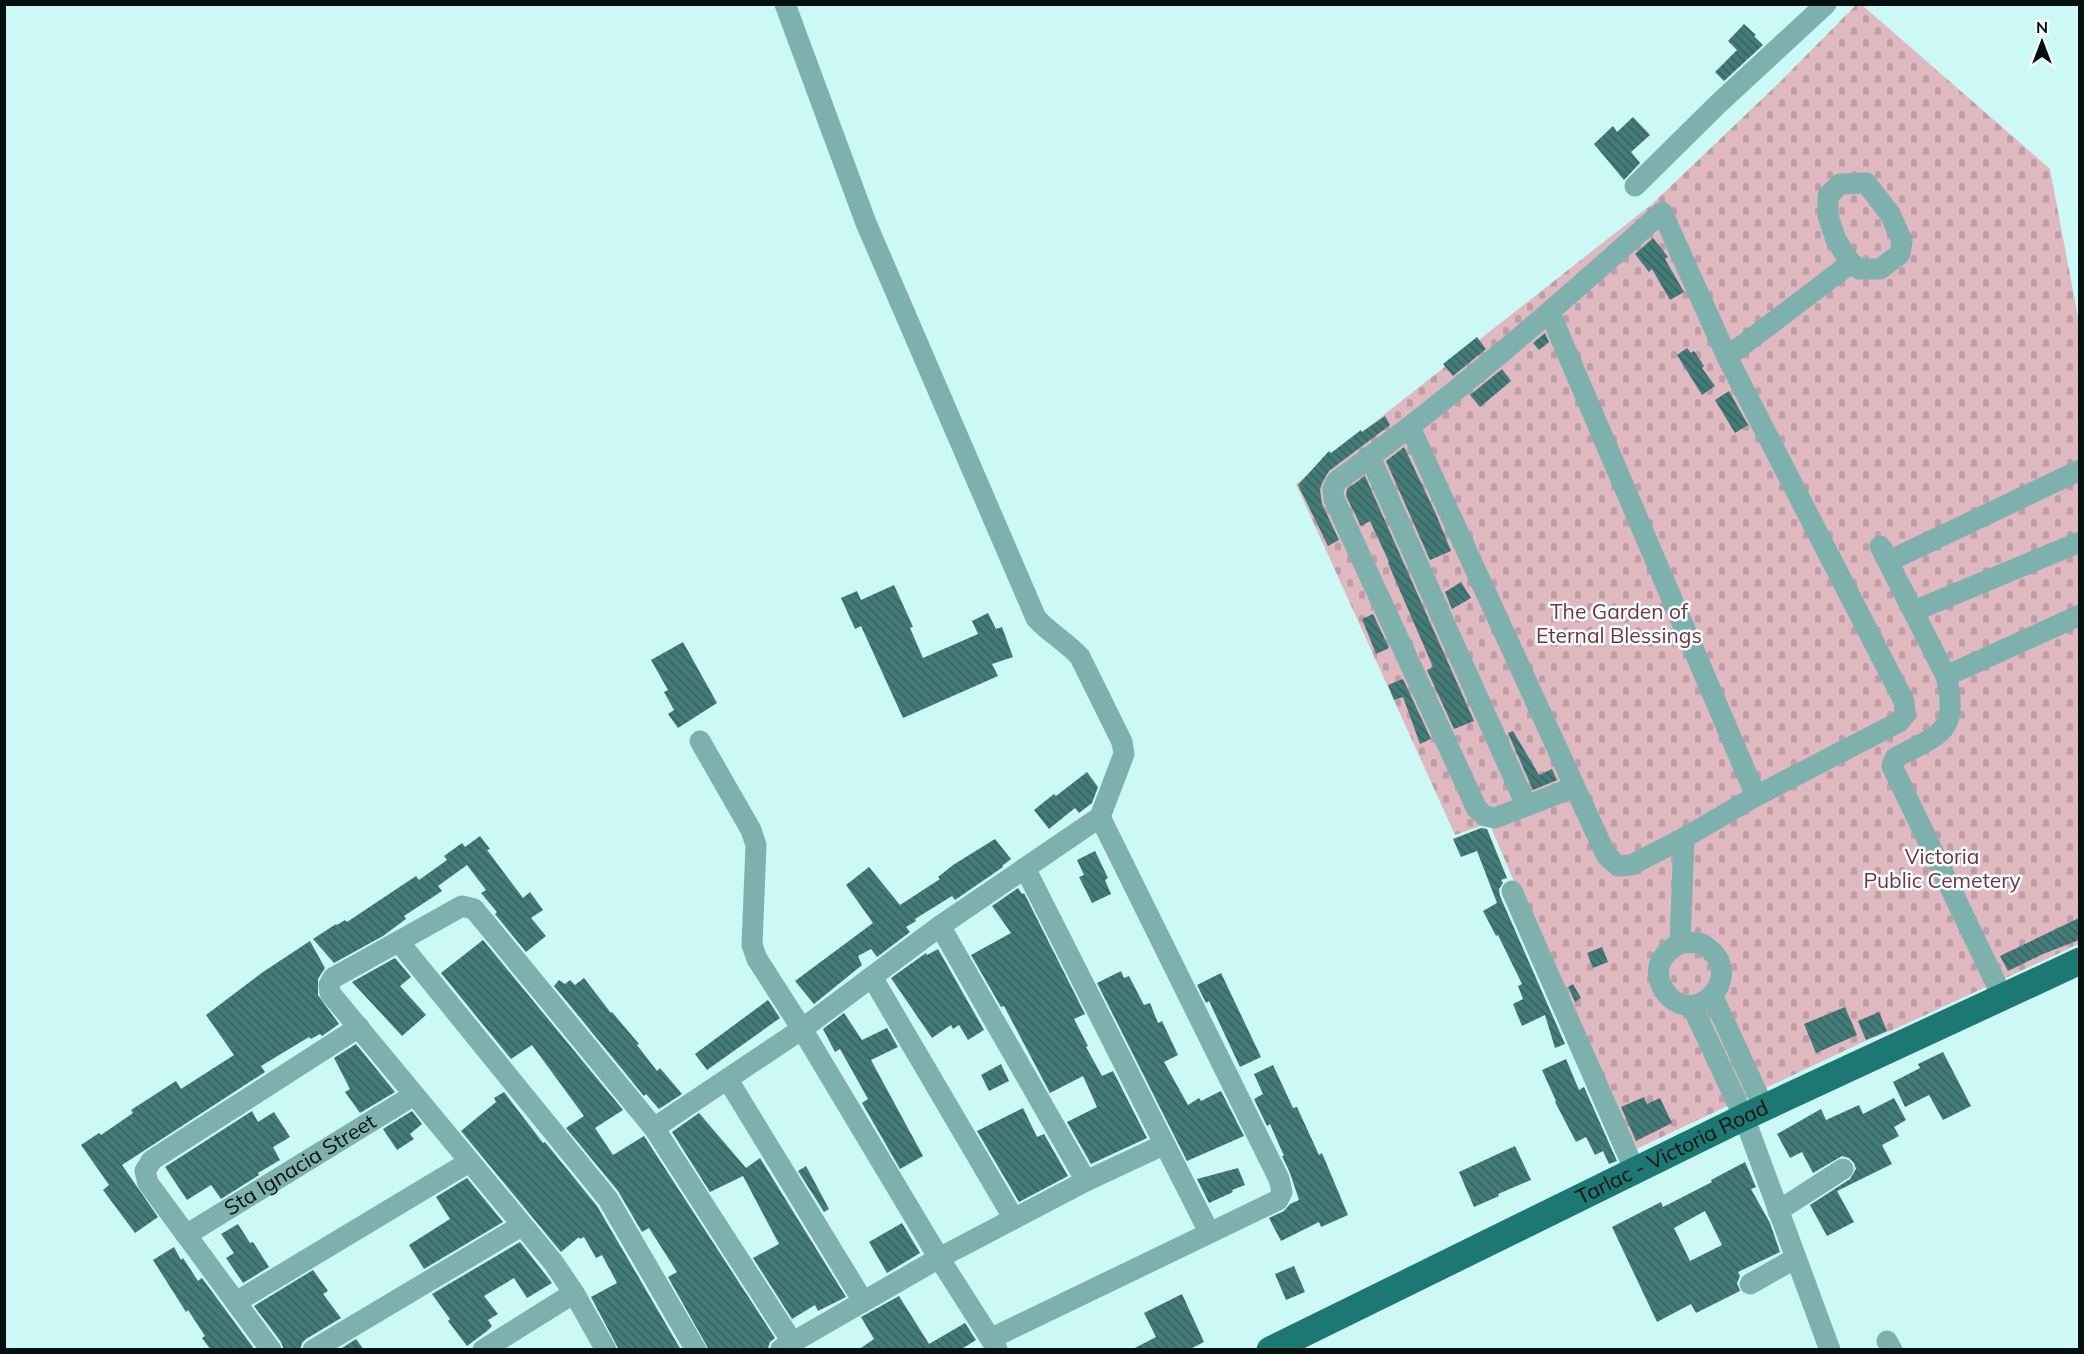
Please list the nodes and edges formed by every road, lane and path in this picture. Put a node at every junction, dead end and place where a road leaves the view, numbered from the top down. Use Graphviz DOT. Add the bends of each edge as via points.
graph roads {
  1 [pos="785,4"];
  2 [pos="1826,4"];
  3 [pos="1635,186"];
  4 [pos="1851,263"];
  5 [pos="1550,313"];
  6 [pos="1727,357"];
  7 [pos="1410,427"];
  8 [pos="1370,457"];
  9 [pos="2079,470"];
  10 [pos="2079,542"];
  11 [pos="1914,611"];
  12 [pos="2079,615"];
  13 [pos="1946,676"];
  14 [pos="700,741"];
  15 [pos="1575,787"];
  16 [pos="1756,796"];
  17 [pos="1527,805"];
  18 [pos="1100,817"];
  19 [pos="1684,838"];
  20 [pos="1025,868"];
  21 [pos="1512,891"];
  22 [pos="940,926"];
  23 [pos="399,942"];
  24 [pos="1680,943"];
  25 [pos="2079,961"];
  26 [pos="872,977"];
  27 [pos="1713,997"];
  28 [pos="2003,998"];
  29 [pos="1692,1006"];
  30 [pos="359,1027"];
  31 [pos="802,1029"];
  32 [pos="728,1080"];
  33 [pos="414,1095"];
  34 [pos="1754,1112"];
  35 [pos="654,1128"];
  36 [pos="1163,1145"];
  37 [pos="469,1162"];
  38 [pos="1843,1169"];
  39 [pos="1635,1171"];
  40 [pos="1086,1181"];
  41 [pos="1778,1211"];
  42 [pos="1014,1219"];
  43 [pos="521,1226"];
  44 [pos="1209,1232"];
  45 [pos="186,1235"];
  46 [pos="939,1258"];
  47 [pos="1796,1258"];
  48 [pos="1750,1284"];
  49 [pos="574,1293"];
  50 [pos="863,1301"];
  51 [pos="236,1302"];
  52 [pos="995,1344"];
  53 [pos="787,1346"];
  54 [pos="271,1350"];
  55 [pos="313,1350"];
  56 [pos="483,1350"];
  57 [pos="606,1350"];
  58 [pos="696,1350"];
  59 [pos="1270,1350"];
  60 [pos="1830,1350"];
  1 -- 18 [label="street" via="866,223 1036,618 1080,657 1122,742 1124,754"];
  2 -- 3 [label="street"];
  4 -- 6 [label="street"];
  5 -- 6 [label="street" via="1662,212"];
  5 -- 7 [label="street"];
  5 -- 16 [label="street"];
  6 -- 16 [label="street" via="1904,701 1905,715 1899,722"];
  7 -- 8 [label="street"];
  7 -- 15 [label="street"];
  8 -- 17 [label="street"];
  8 -- 17 [label="street" via="1337,481 1334,499 1477,808 1485,816 1495,818"];
  9 -- 11 [label="street" via="1885,553"];
  10 -- 11 [label="street"];
  11 -- 13 [label="street"];
  12 -- 13 [label="street"];
  13 -- 28 [label="street" via="1952,699 1948,725 1895,758 1892,766"];
  14 -- 31 [label="street" via="756,845 754,952"];
  15 -- 17 [label="street"];
  15 -- 19 [label="street" via="1606,855 1618,866 1631,865"];
  16 -- 19 [label="street"];
  18 -- 20 [label="street"];
  18 -- 44 [label="street" via="1279,1179 1282,1192 1278,1200"];
  19 -- 24 [label="street"];
  20 -- 22 [label="street"];
  20 -- 36 [label="street"];
  21 -- 39 [label="street"];
  22 -- 26 [label="street"];
  22 -- 40 [label="street"];
  23 -- 30 [label="street" via="333,978 329,985 330,993"];
  23 -- 35 [label="street" via="451,910 462,906 474,909"];
  23 -- 58 [label="street" via="608,1199"];
  24 -- 27 [label="street" via="1701,943 1718,956 1723,976"];
  24 -- 29 [label="street" via="1664,955 1658,968 1662,989 1674,1002"];
  25 -- 28 [label="main road, Tarlac - Victoria Road"];
  26 -- 31 [label="street"];
  26 -- 42 [label="street"];
  27 -- 29 [label="street"];
  27 -- 34 [label="street"];
  28 -- 34 [label="main road, Tarlac - Victoria Road"];
  29 -- 34 [label="street"];
  30 -- 33 [label="street"];
  30 -- 45 [label="street" via="152,1160 145,1171 148,1183"];
  31 -- 32 [label="street"];
  31 -- 46 [label="street"];
  32 -- 35 [label="street"];
  32 -- 50 [label="street"];
  33 -- 37 [label="street"];
  33 -- 45 [label="street, Sta Ignacia Street"];
  34 -- 39 [label="main road, Tarlac - Victoria Road"];
  34 -- 41 [label="street"];
  35 -- 53 [label="street"];
  36 -- 40 [label="street"];
  36 -- 44 [label="street"];
  37 -- 43 [label="street"];
  37 -- 51 [label="street"];
  38 -- 41 [label="street"];
  39 -- 59 [label="main road, Tarlac - Victoria Road"];
  40 -- 42 [label="street"];
  41 -- 47 [label="street"];
  42 -- 46 [label="street"];
  43 -- 49 [label="street"];
  43 -- 55 [label="street"];
  44 -- 52 [label="street"];
  45 -- 51 [label="street"];
  46 -- 50 [label="street"];
  46 -- 52 [label="street"];
  47 -- 48 [label="street"];
  47 -- 60 [label="street"];
  49 -- 56 [label="street"];
  49 -- 57 [label="street"];
  50 -- 53 [label="street"];
  51 -- 54 [label="street"];
}
